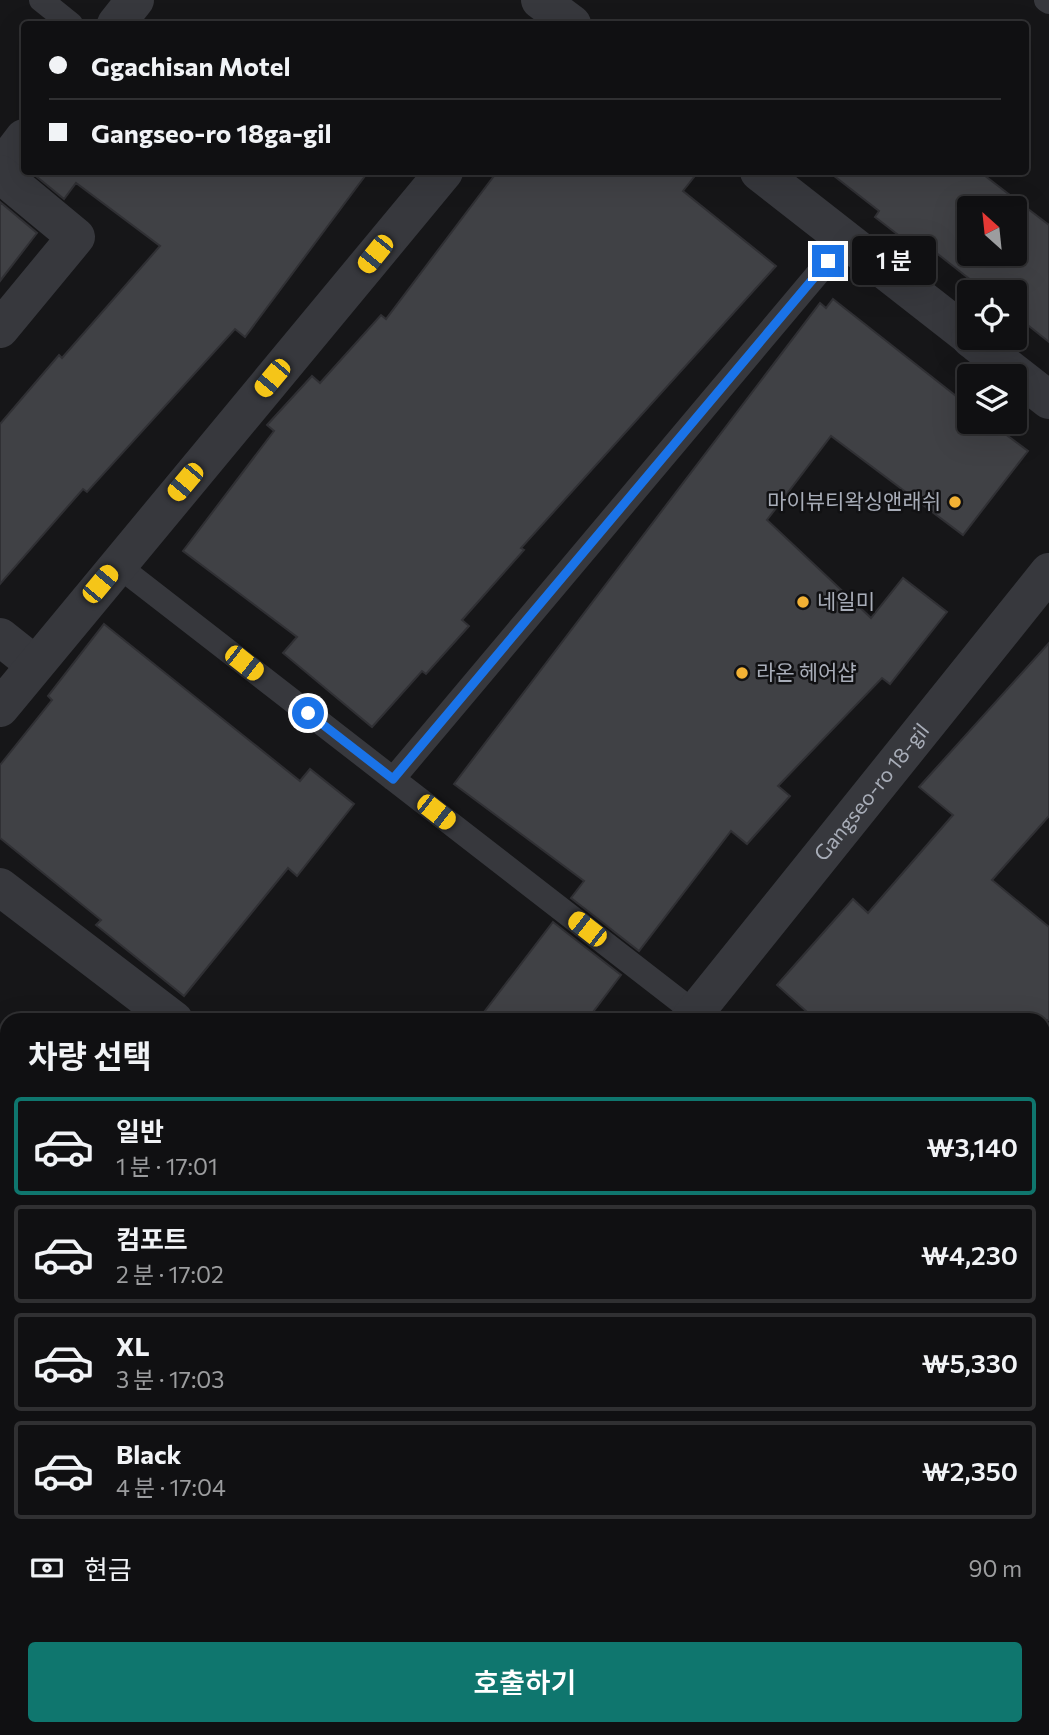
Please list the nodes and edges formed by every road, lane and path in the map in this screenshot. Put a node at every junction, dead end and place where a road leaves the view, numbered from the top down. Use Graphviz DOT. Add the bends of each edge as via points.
graph roads {
  1 [pos="41,0"];
  2 [pos="135,0"];
  3 [pos="67,21"];
  4 [pos="118,21"];
  5 [pos="21,142"];
  6 [pos="0,169"];
  7 [pos="0,174"];
  8 [pos="441,175"];
  9 [pos="763,175"];
  10 [pos="846,240"];
  11 [pos="957,327"];
  12 [pos="0,329"];
  13 [pos="986,350"];
  14 [pos="1049,400"];
  15 [pos="117,564"];
  16 [pos="1049,572"];
  17 [pos="0,637"];
  18 [pos="34,664"];
  19 [pos="0,708"];
  20 [pos="393,779"];
  21 [pos="0,887"];
  22 [pos="165,1013"];
  23 [pos="690,1013"];
  24 [pos="700,1013"];
  1 -- 3 [label="lane"];
  2 -- 4 [label="street"];
  5 -- 6 [label="street"];
  7 -- 12 [label="street" via="76,237"];
  8 -- 15 [label="street"];
  9 -- 10 [label="street"];
  10 -- 11 [label="street"];
  10 -- 20 [label="lane"];
  13 -- 14 [label="street"];
  15 -- 18 [label="street"];
  15 -- 20 [label="lane, Gangseo-ro 18-gil"];
  16 -- 24 [label="street, Gangseo-ro 18-gil"];
  17 -- 18 [label="street"];
  18 -- 19 [label="street"];
  20 -- 23 [label="lane, Gangseo-ro 18-gil"];
  21 -- 22 [label="street"];
}
